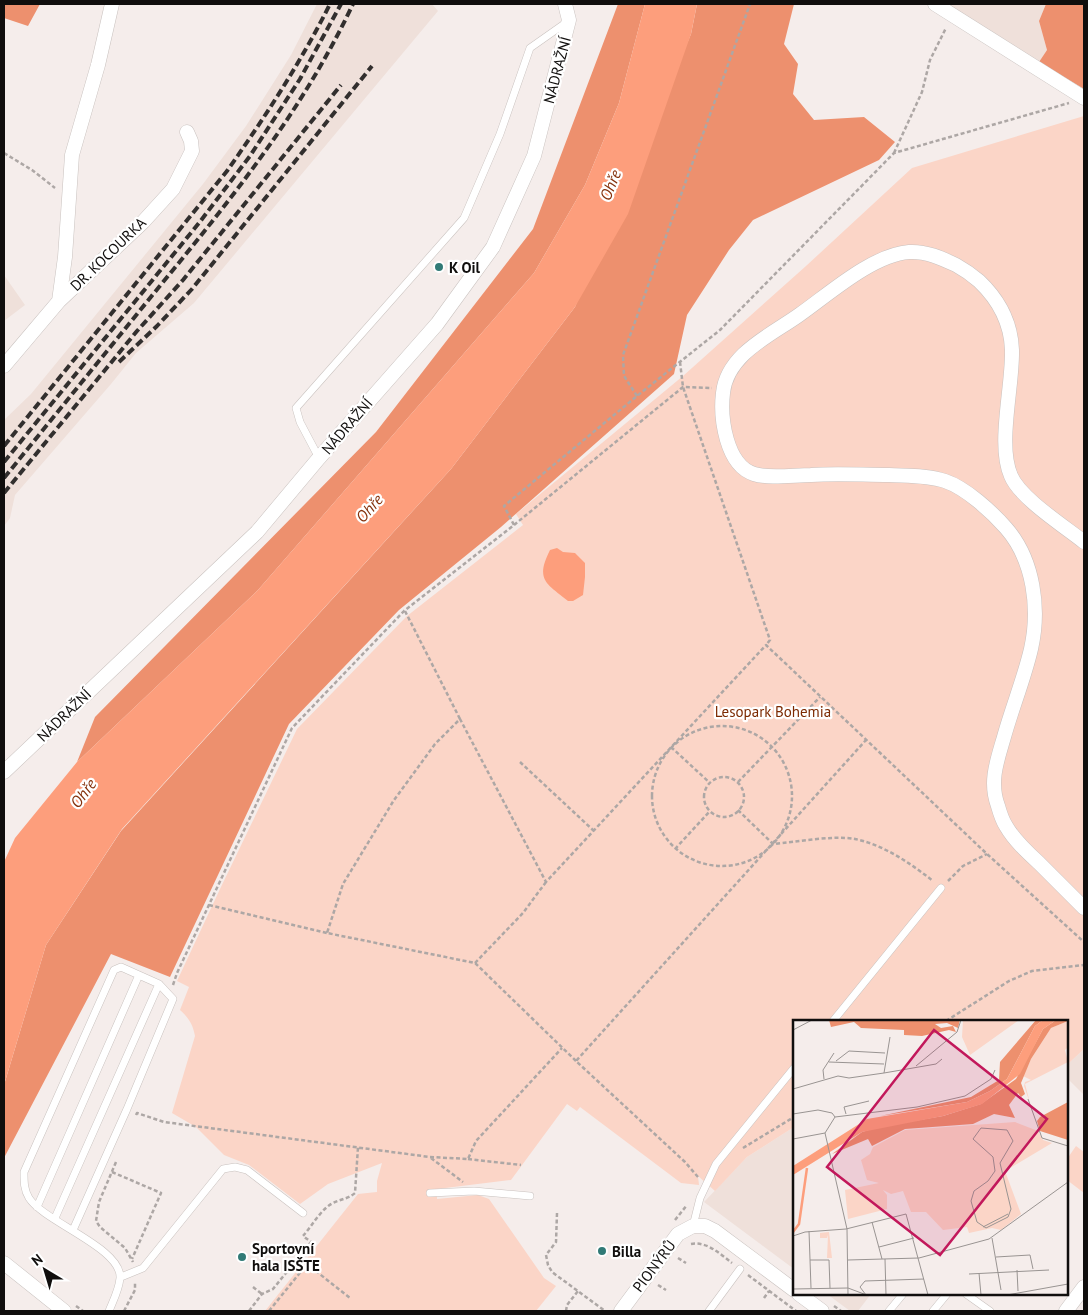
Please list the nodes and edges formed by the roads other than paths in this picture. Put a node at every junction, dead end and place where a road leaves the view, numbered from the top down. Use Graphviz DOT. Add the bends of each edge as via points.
graph roads {
  1 [pos="112,4"];
  2 [pos="565,4"];
  3 [pos="935,4"];
  4 [pos="570,20"];
  5 [pos="1080,100"];
  6 [pos="187,132"];
  7 [pos="59,301"];
  8 [pos="4,366"];
  9 [pos="319,458"];
  10 [pos="1084,542"];
  11 [pos="4,772"];
  12 [pos="941,888"];
  13 [pos="1084,908"];
  14 [pos="139,974"];
  15 [pos="159,984"];
  16 [pos="833,1020"];
  17 [pos="793,1069"];
  18 [pos="430,1193"];
  19 [pos="530,1196"];
  20 [pos="37,1206"];
  21 [pos="303,1213"];
  22 [pos="55,1218"];
  23 [pos="693,1226"];
  24 [pos="73,1230"];
  25 [pos="4,1263"];
  26 [pos="740,1268"];
  27 [pos="121,1277"];
  28 [pos="1084,1287"];
  29 [pos="793,1289"];
  30 [pos="800,1295"];
  31 [pos="902,1295"];
  32 [pos="946,1295"];
  33 [pos="967,1295"];
  34 [pos="64,1311"];
  35 [pos="109,1311"];
  36 [pos="621,1311"];
  37 [pos="709,1311"];
  38 [pos="822,1311"];
  39 [pos="890,1311"];
  40 [pos="933,1311"];
  41 [pos="990,1311"];
  42 [pos="1066,1311"];
  1 -- 7 [label="street" via="72,155"];
  2 -- 4 [label="street, NÁDRAŽNÍ"];
  3 -- 5 [label="street"];
  4 -- 9 [label="street, NÁDRAŽNÍ" via="534,156 493,247 437,324"];
  4 -- 9 [label="lane" via="530,48 500,134 464,218 296,408"];
  6 -- 7 [label="street, DR. KOCOURKA" via="192,151 173,188"];
  7 -- 8 [label="street, DR. KOCOURKA"];
  9 -- 11 [label="street, NÁDRAŽNÍ" via="257,532"];
  10 -- 13 [label="street" via="1029,499 1012,480 1006,465 1005,440 1012,376 1010,330 990,291 971,274 946,260 927,253 906,252 856,272 754,346 737,360 728,375 723,389 724,432 742,467 755,474 782,476 919,476 947,481 974,497 1007,529 1023,554 1031,580 1035,618 1031,648 993,772 996,802 1006,827 1022,847"];
  12 -- 16 [label="lane"];
  14 -- 15 [label="lane"];
  14 -- 20 [label="lane"];
  14 -- 20 [label="lane" via="122,967 114,970 24,1172 24,1186"];
  15 -- 22 [label="lane"];
  15 -- 24 [label="lane" via="173,999"];
  17 -- 23 [label="lane" via="716,1164 700,1198"];
  18 -- 19 [label="lane" via="474,1190"];
  20 -- 22 [label="lane"];
  21 -- 27 [label="lane" via="247,1170 223,1169 143,1268"];
  22 -- 24 [label="lane"];
  23 -- 29 [label="street" via="705,1226 715,1231"];
  23 -- 36 [label="street, PIONÝRŮ" via="678,1234"];
  24 -- 27 [label="lane" via="107,1255"];
  25 -- 34 [label="street"];
  26 -- 37 [label="lane"];
  27 -- 35 [label="lane"];
  28 -- 42 [label="street"];
  30 -- 38 [label="street"];
  31 -- 39 [label="lane"];
  32 -- 40 [label="lane"];
  33 -- 41 [label="lane"];
}
